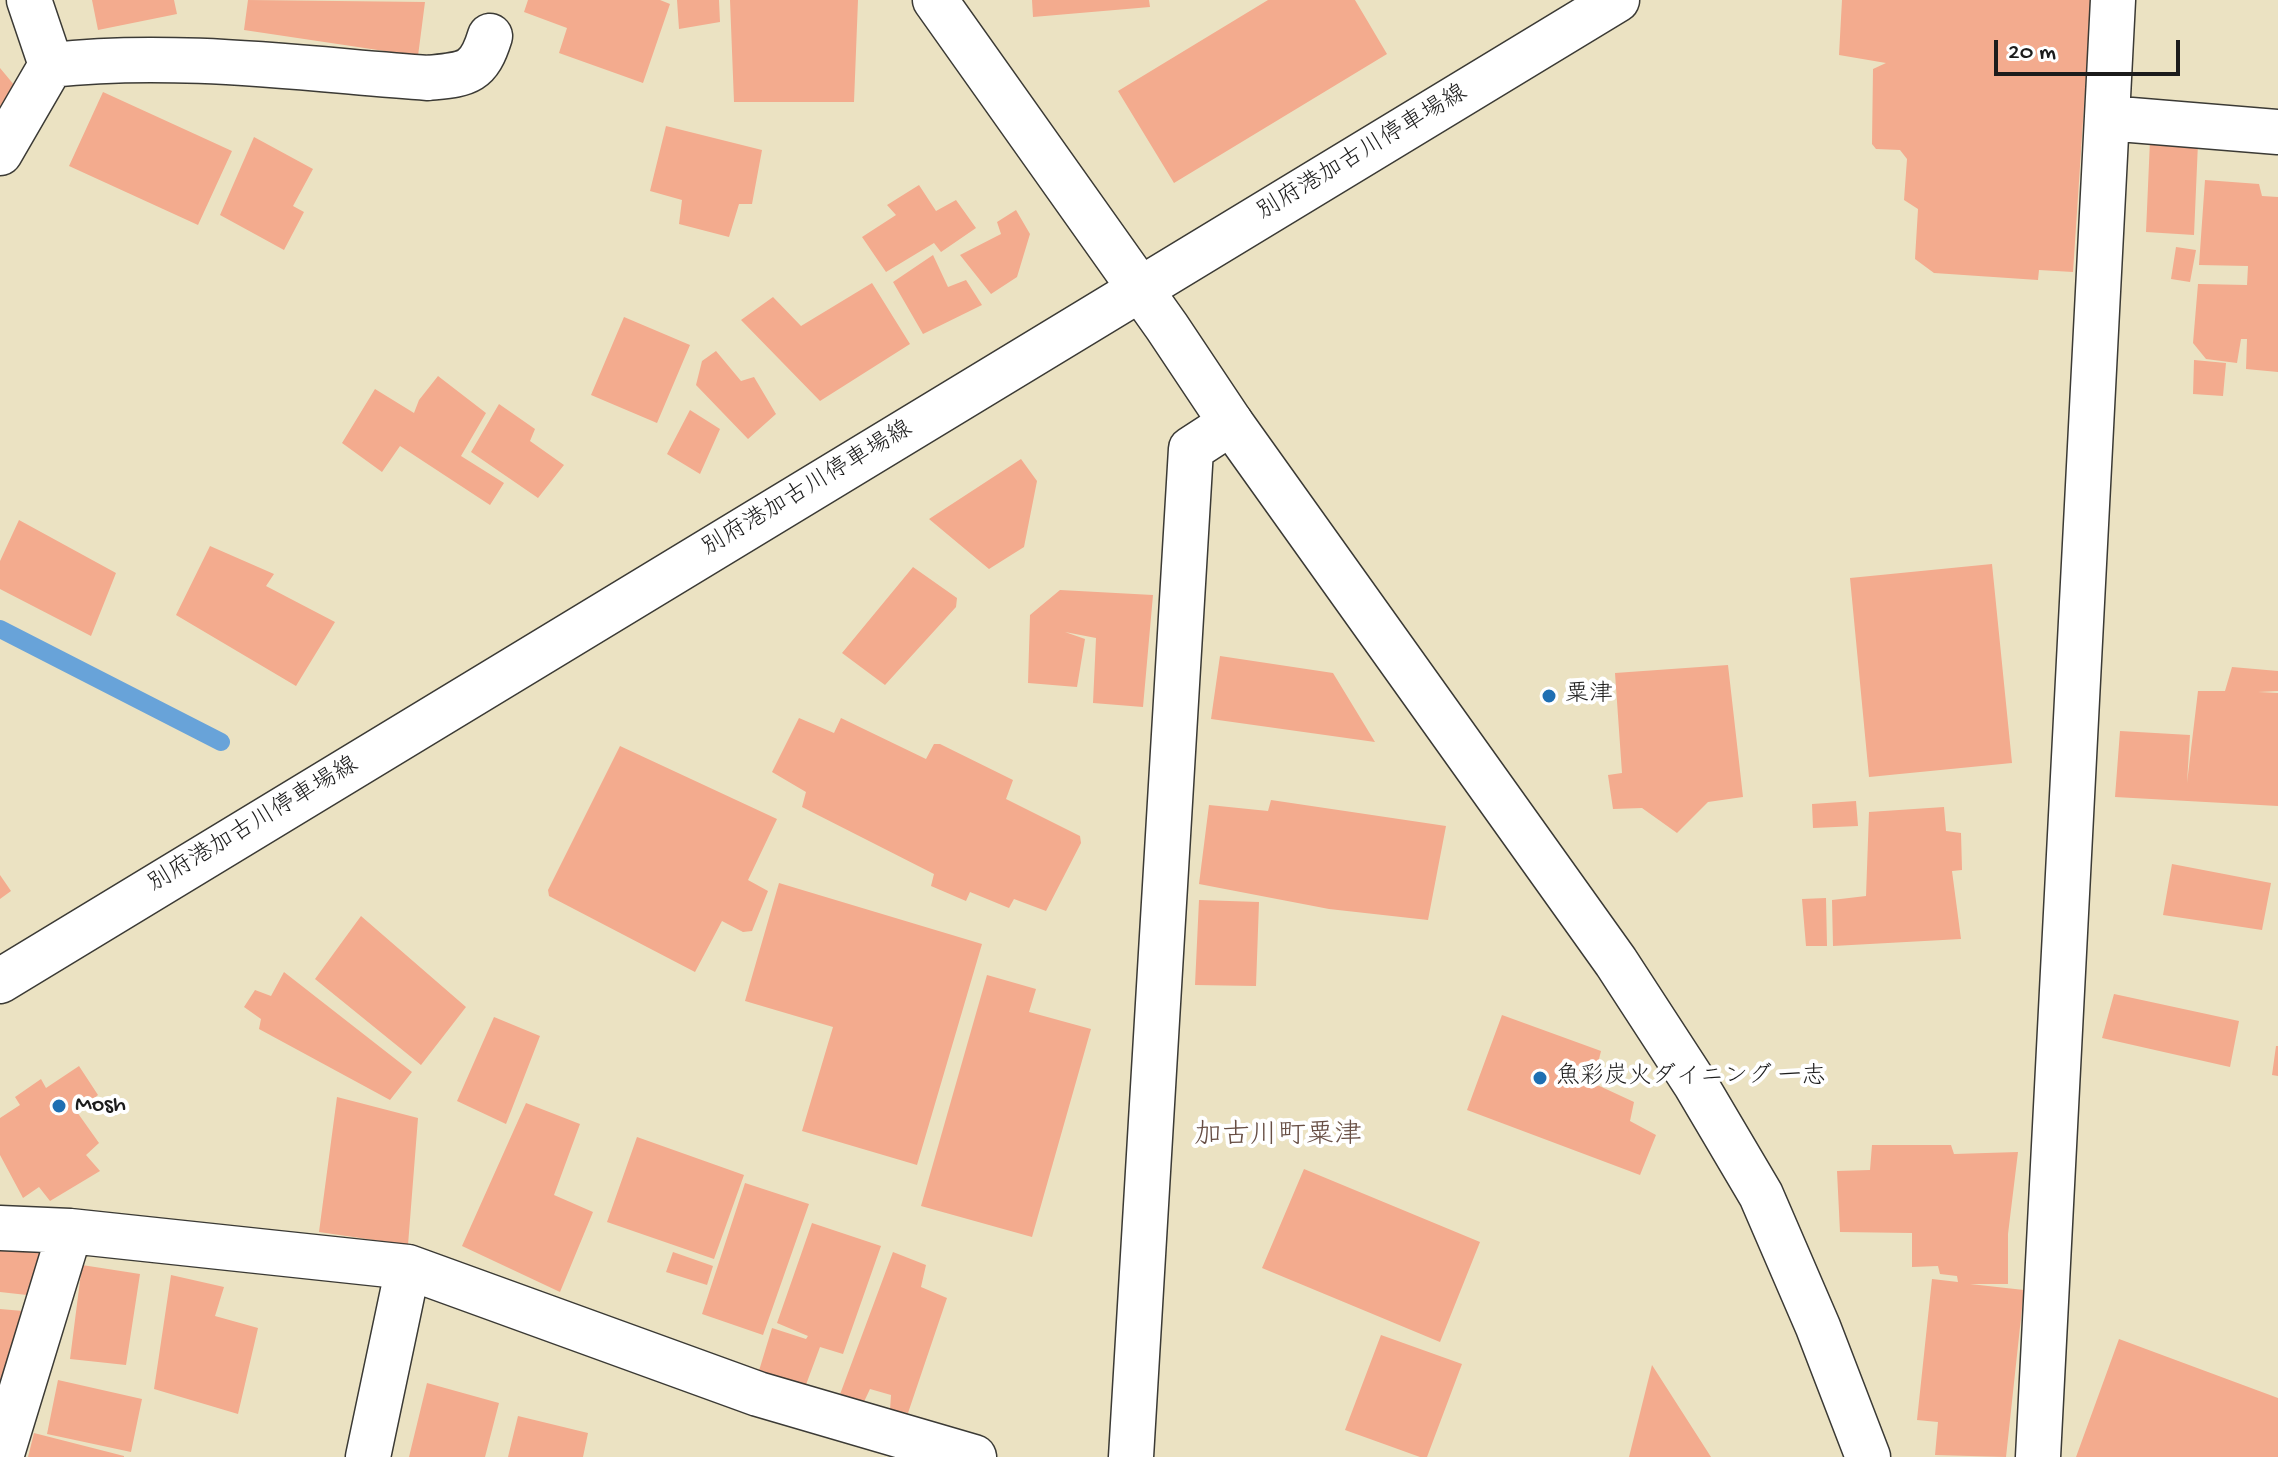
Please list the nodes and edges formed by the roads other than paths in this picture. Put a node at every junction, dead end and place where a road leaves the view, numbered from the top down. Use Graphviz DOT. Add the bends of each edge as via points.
graph roads {
  1 [pos="29,0"];
  2 [pos="935,0"];
  3 [pos="1617,0"];
  4 [pos="2113,0"];
  5 [pos="490,36"];
  6 [pos="51,65"];
  7 [pos="2107,118"];
  8 [pos="2278,132"];
  9 [pos="0,153"];
  10 [pos="1139,288"];
  11 [pos="1231,423"];
  12 [pos="0,981"];
  13 [pos="0,1228"];
  14 [pos="70,1231"];
  15 [pos="408,1267"];
  16 [pos="1,1457"];
  17 [pos="368,1457"];
  18 [pos="974,1457"];
  19 [pos="1131,1457"];
  20 [pos="1868,1457"];
  21 [pos="2038,1457"];
  1 -- 6 [label="street"];
  2 -- 10 [label="street"];
  3 -- 10 [label="street, 別府港加古川停車場線"];
  4 -- 7 [label="street"];
  5 -- 6 [label="street" via="476,68 428,78 195,61 121,59"];
  6 -- 9 [label="street"];
  7 -- 8 [label="street"];
  7 -- 21 [label="street"];
  10 -- 11 [label="street"];
  10 -- 12 [label="street, 別府港加古川停車場線"];
  11 -- 19 [label="street" via="1191,449"];
  11 -- 20 [label="street" via="1616,962 1696,1085 1761,1195"];
  13 -- 14 [label="street"];
  14 -- 15 [label="street"];
  14 -- 16 [label="street"];
  15 -- 17 [label="street"];
  15 -- 18 [label="street" via="758,1394"];
}
